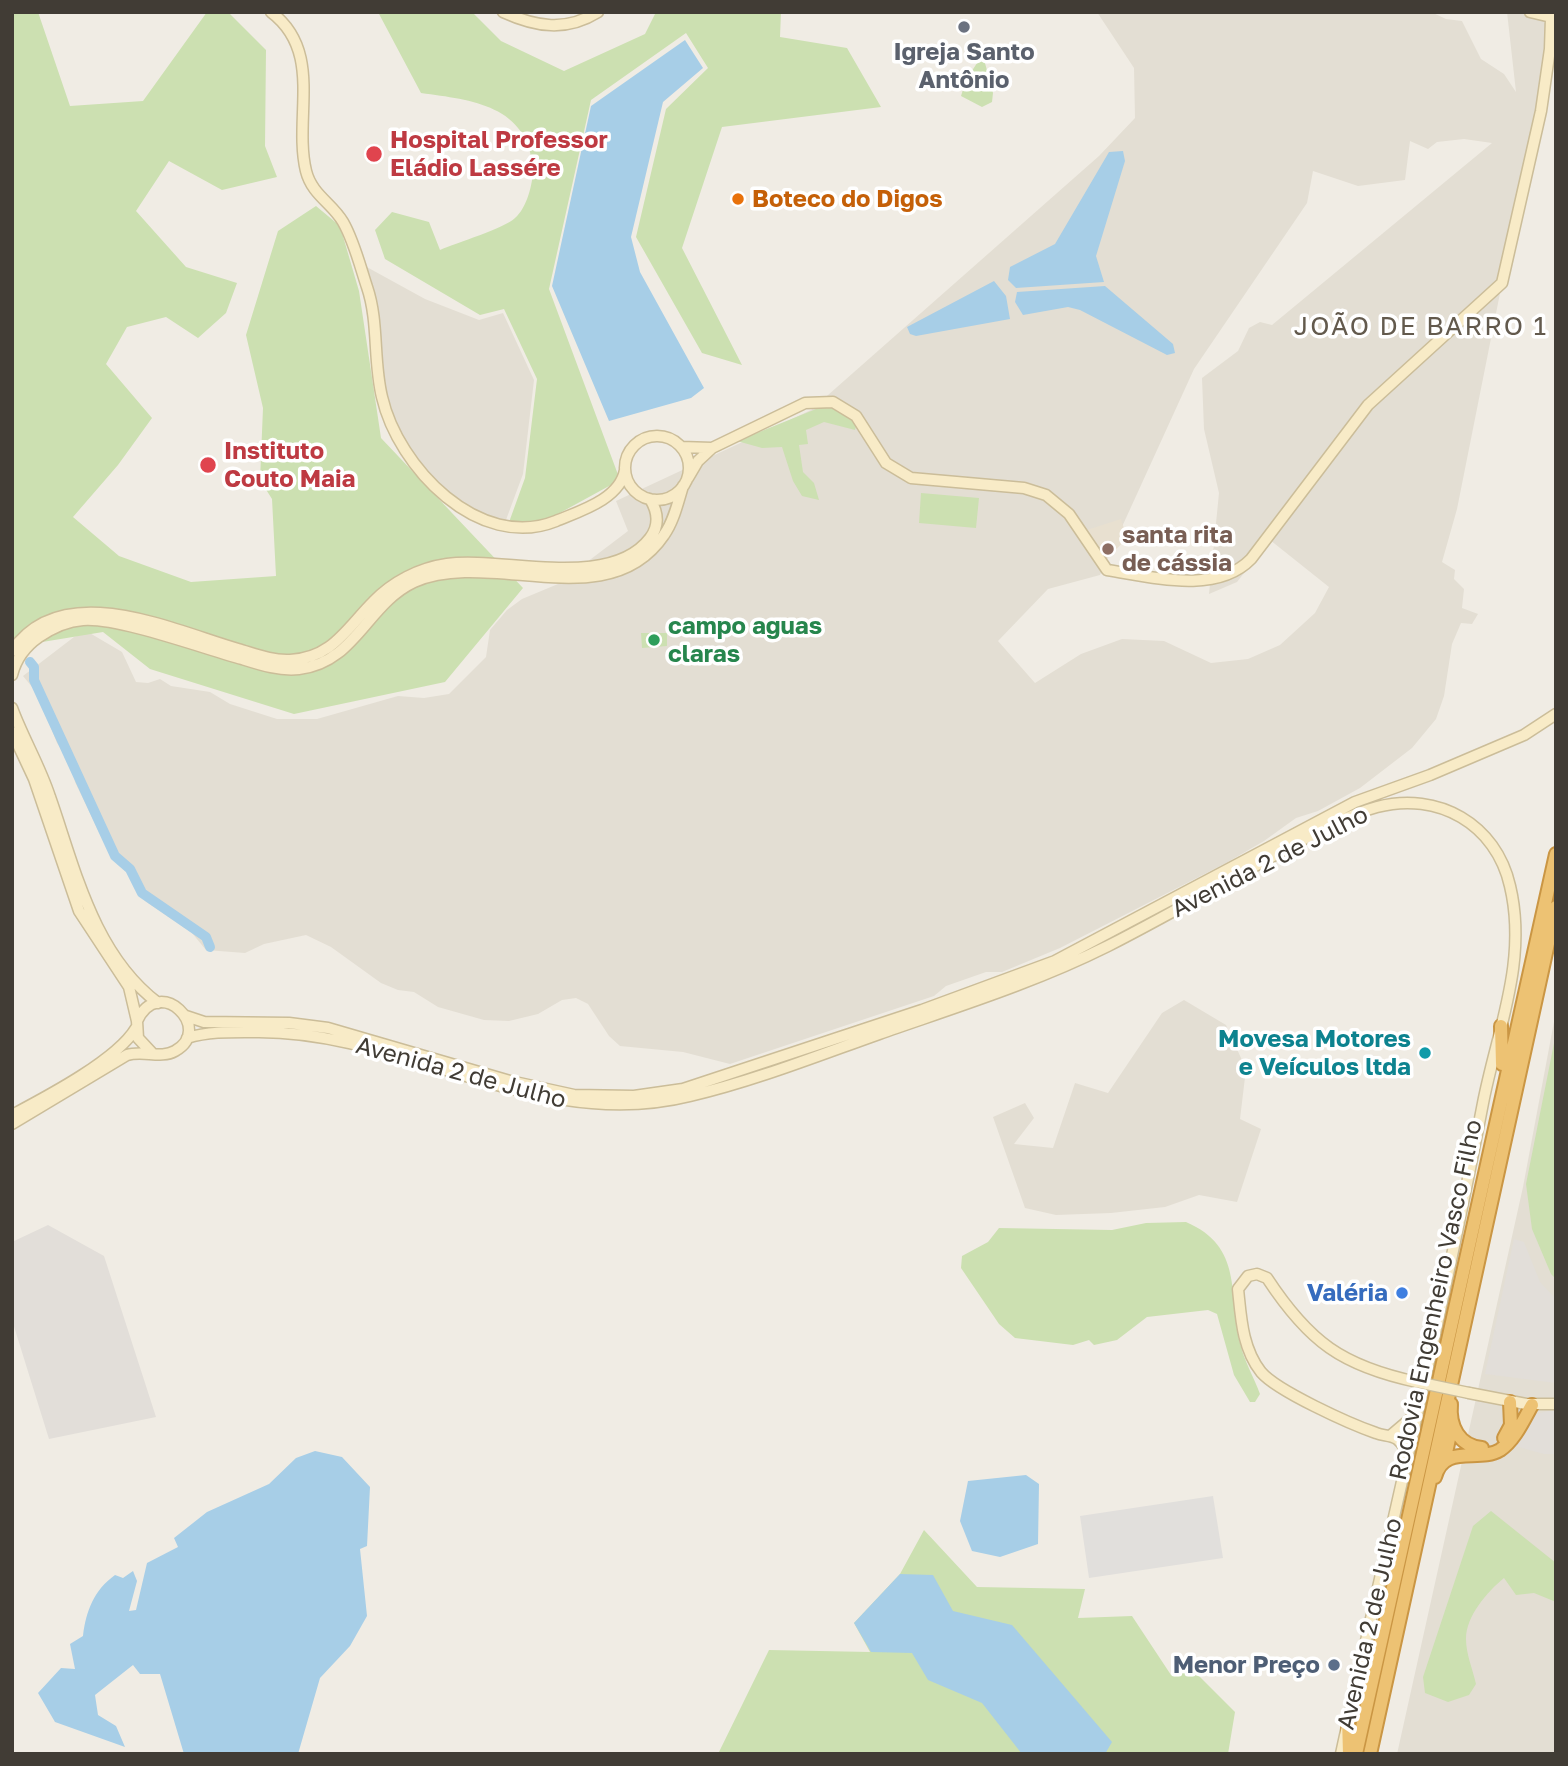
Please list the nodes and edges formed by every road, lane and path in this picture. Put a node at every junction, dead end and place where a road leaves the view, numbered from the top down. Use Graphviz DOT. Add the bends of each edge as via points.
graph roads {
  1 [pos="271,12"];
  2 [pos="503,12"];
  3 [pos="598,12"];
  4 [pos="1530,12"];
  5 [pos="1553,17"];
  6 [pos="1556,31"];
  7 [pos="1550,49"];
  8 [pos="681,447"];
  9 [pos="712,448"];
  10 [pos="625,470"];
  11 [pos="686,482"];
  12 [pos="607,496"];
  13 [pos="645,497"];
  14 [pos="12,651"];
  15 [pos="12,675"];
  16 [pos="12,708"];
  17 [pos="1556,715"];
  18 [pos="12,732"];
  19 [pos="1556,854"];
  20 [pos="1556,907"];
  21 [pos="1556,934"];
  22 [pos="1543,964"];
  23 [pos="158,1003"];
  24 [pos="186,1016"];
  25 [pos="136,1024"];
  26 [pos="1501,1026"];
  27 [pos="187,1038"];
  28 [pos="152,1053"];
  29 [pos="1499,1109"];
  30 [pos="12,1115"];
  31 [pos="12,1124"];
  32 [pos="1456,1357"];
  33 [pos="1510,1402"];
  34 [pos="1556,1404"];
  35 [pos="1532,1405"];
  36 [pos="1418,1411"];
  37 [pos="1452,1425"];
  38 [pos="1390,1436"];
  39 [pos="1408,1457"];
  40 [pos="1444,1462"];
  41 [pos="1420,1520"];
  42 [pos="1349,1717"];
  43 [pos="1340,1754"];
  44 [pos="1349,1754"];
  45 [pos="1356,1754"];
  46 [pos="1370,1754"];
  1 -- 12 [label="main road" via="292,33 300,49 306,172 321,200 344,224 368,288 382,399 409,456 460,506 505,527 540,527"];
  2 -- 3 [label="main road" via="556,27"];
  4 -- 5 [label="main road"];
  5 -- 7 [label="main road"];
  6 -- 7 [label="main road"];
  7 -- 9 [label="main road" via="1532,157 1502,283 1368,405 1239,571 1212,580 1107,570 1069,514 1046,495 1024,488 911,478 886,463 856,416 833,401 805,403"];
  8 -- 9 [label="main road"];
  8 -- 10 [label="main road" via="667,438 649,437 629,453"];
  8 -- 11 [label="main road" via="689,461"];
  9 -- 11 [label="main road"];
  10 -- 12 [label="main road" via="622,483"];
  10 -- 13 [label="main road" via="632,488"];
  11 -- 13 [label="main road" via="668,498"];
  11 -- 15 [label="main road" via="664,535 636,562 584,576 455,571 423,579 393,595 340,654 317,666 275,669 117,624 85,620 58,627 32,642"];
  12 -- 13 [label="main road" via="626,492"];
  13 -- 14 [label="main road" via="657,513 655,531 630,554 583,568 457,563 428,569 388,588 338,643 305,658 275,659 96,612 78,612 46,623"];
  16 -- 23 [label="main road" via="43,776 87,906 116,955"];
  17 -- 24 [label="main road, Avenida 2 de Julho" via="1524,735 1355,802 1055,961 683,1089 634,1096 574,1095 328,1028 204,1022"];
  18 -- 25 [label="main road" via="34,779 79,911 129,987"];
  19 -- 29 [label="highway, Rodovia Engenheiro Vasco Filho"];
  20 -- 22 [label="highway, Rodovia Engenheiro Vasco Filho"];
  21 -- 22 [label="highway"];
  22 -- 32 [label="highway, Rodovia Engenheiro Vasco Filho"];
  23 -- 24 [label="main road" via="174,1005"];
  23 -- 25 [label="main road" via="145,1009"];
  24 -- 27 [label="main road"];
  25 -- 28 [label="main road" via="140,1043"];
  25 -- 30 [label="main road" via="128,1041 110,1056"];
  26 -- 27 [label="main road, Avenida 2 de Julho" via="1516,961 1513,898 1505,866 1494,845 1474,825 1425,803 1370,809 1332,825 1054,972 681,1099 617,1105 552,1100 316,1035 211,1032"];
  26 -- 29 [label="highway"];
  26 -- 36 [label="main road, Avenida 2 de Julho"];
  27 -- 28 [label="main road" via="177,1051"];
  28 -- 31 [label="main road" via="127,1055"];
  29 -- 45 [label="highway, Rodovia Engenheiro Vasco Filho"];
  32 -- 37 [label="highway" via="1459,1368 1450,1407"];
  32 -- 41 [label="highway, Rodovia Engenheiro Vasco Filho"];
  33 -- 35 [label="main road"];
  33 -- 37 [label="highway" via="1509,1430 1492,1447 1469,1445"];
  33 -- 38 [label="main road, bridge" via="1363,1367 1332,1352 1298,1322 1267,1278 1252,1274 1240,1284 1245,1339 1261,1372 1309,1402"];
  34 -- 35 [label="main road"];
  35 -- 40 [label="highway" via="1498,1451 1458,1455"];
  36 -- 38 [label="main road"];
  36 -- 39 [label="main road, Avenida 2 de Julho"];
  37 -- 40 [label="highway"];
  38 -- 39 [label="main road" via="1403,1445"];
  39 -- 42 [label="main road, Avenida 2 de Julho"];
  40 -- 41 [label="highway"];
  41 -- 46 [label="highway, Rodovia Engenheiro Vasco Filho"];
  42 -- 43 [label="main road, Avenida 2 de Julho"];
  42 -- 44 [label="highway"];
}
